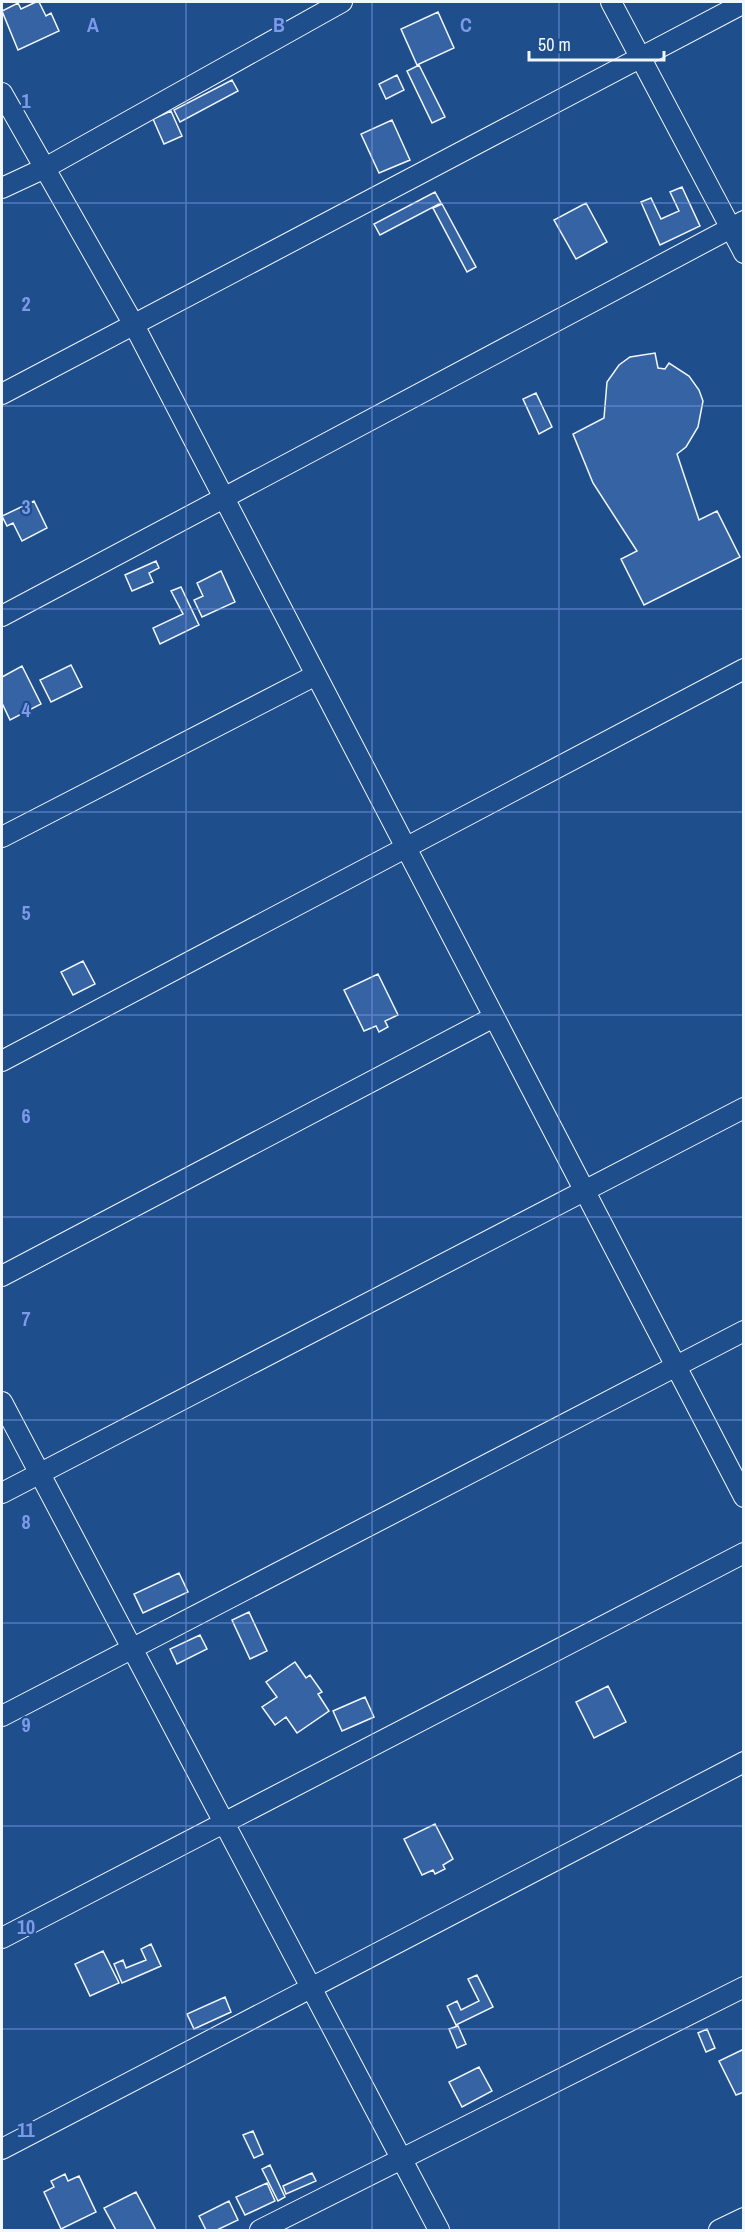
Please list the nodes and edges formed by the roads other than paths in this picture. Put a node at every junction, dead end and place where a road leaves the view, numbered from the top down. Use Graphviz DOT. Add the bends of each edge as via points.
graph roads {
  1 [pos="342,2"];
  2 [pos="611,2"];
  3 [pos="744,3"];
  4 [pos="641,57"];
  5 [pos="2,93"];
  6 [pos="45,168"];
  7 [pos="2,188"];
  8 [pos="737,225"];
  9 [pos="744,253"];
  10 [pos="134,325"];
  11 [pos="2,394"];
  12 [pos="224,497"];
  13 [pos="2,616"];
  14 [pos="744,669"];
  15 [pos="316,675"];
  16 [pos="2,837"];
  17 [pos="406,847"];
  18 [pos="494,1017"];
  19 [pos="2,1061"];
  20 [pos="744,1108"];
  21 [pos="585,1191"];
  22 [pos="2,1276"];
  23 [pos="744,1331"];
  24 [pos="676,1366"];
  25 [pos="2,1402"];
  26 [pos="39,1474"];
  27 [pos="2,1493"];
  28 [pos="744,1497"];
  29 [pos="744,1553"];
  30 [pos="132,1649"];
  31 [pos="2,1716"];
  32 [pos="744,1762"];
  33 [pos="224,1822"];
  34 [pos="2,1938"];
  35 [pos="311,1988"];
  36 [pos="744,1988"];
  37 [pos="2,2149"];
  38 [pos="402,2159"];
  39 [pos="744,2218"];
  40 [pos="260,2230"];
  41 [pos="440,2230"];
  42 [pos="718,2230"];
  1 -- 6 [label="street"];
  2 -- 4 [label="street"];
  3 -- 4 [label="street"];
  4 -- 8 [label="street"];
  4 -- 10 [label="street"];
  5 -- 6 [label="street"];
  6 -- 7 [label="street"];
  6 -- 10 [label="street"];
  8 -- 9 [label="street"];
  8 -- 12 [label="street"];
  10 -- 11 [label="street"];
  10 -- 12 [label="street"];
  12 -- 13 [label="street"];
  12 -- 15 [label="street"];
  14 -- 17 [label="street"];
  15 -- 16 [label="street"];
  15 -- 17 [label="street"];
  17 -- 18 [label="street"];
  17 -- 19 [label="street"];
  18 -- 21 [label="street"];
  18 -- 22 [label="street"];
  20 -- 21 [label="street"];
  21 -- 24 [label="street"];
  21 -- 26 [label="street"];
  23 -- 24 [label="street"];
  24 -- 28 [label="street"];
  24 -- 30 [label="street"];
  25 -- 26 [label="street"];
  26 -- 27 [label="street"];
  26 -- 30 [label="street"];
  29 -- 33 [label="street"];
  30 -- 31 [label="street"];
  30 -- 33 [label="street"];
  32 -- 35 [label="street"];
  33 -- 34 [label="street"];
  33 -- 35 [label="street"];
  35 -- 37 [label="street"];
  35 -- 38 [label="street"];
  36 -- 38 [label="street"];
  38 -- 40 [label="street"];
  38 -- 41 [label="street"];
  39 -- 42 [label="street"];
}
